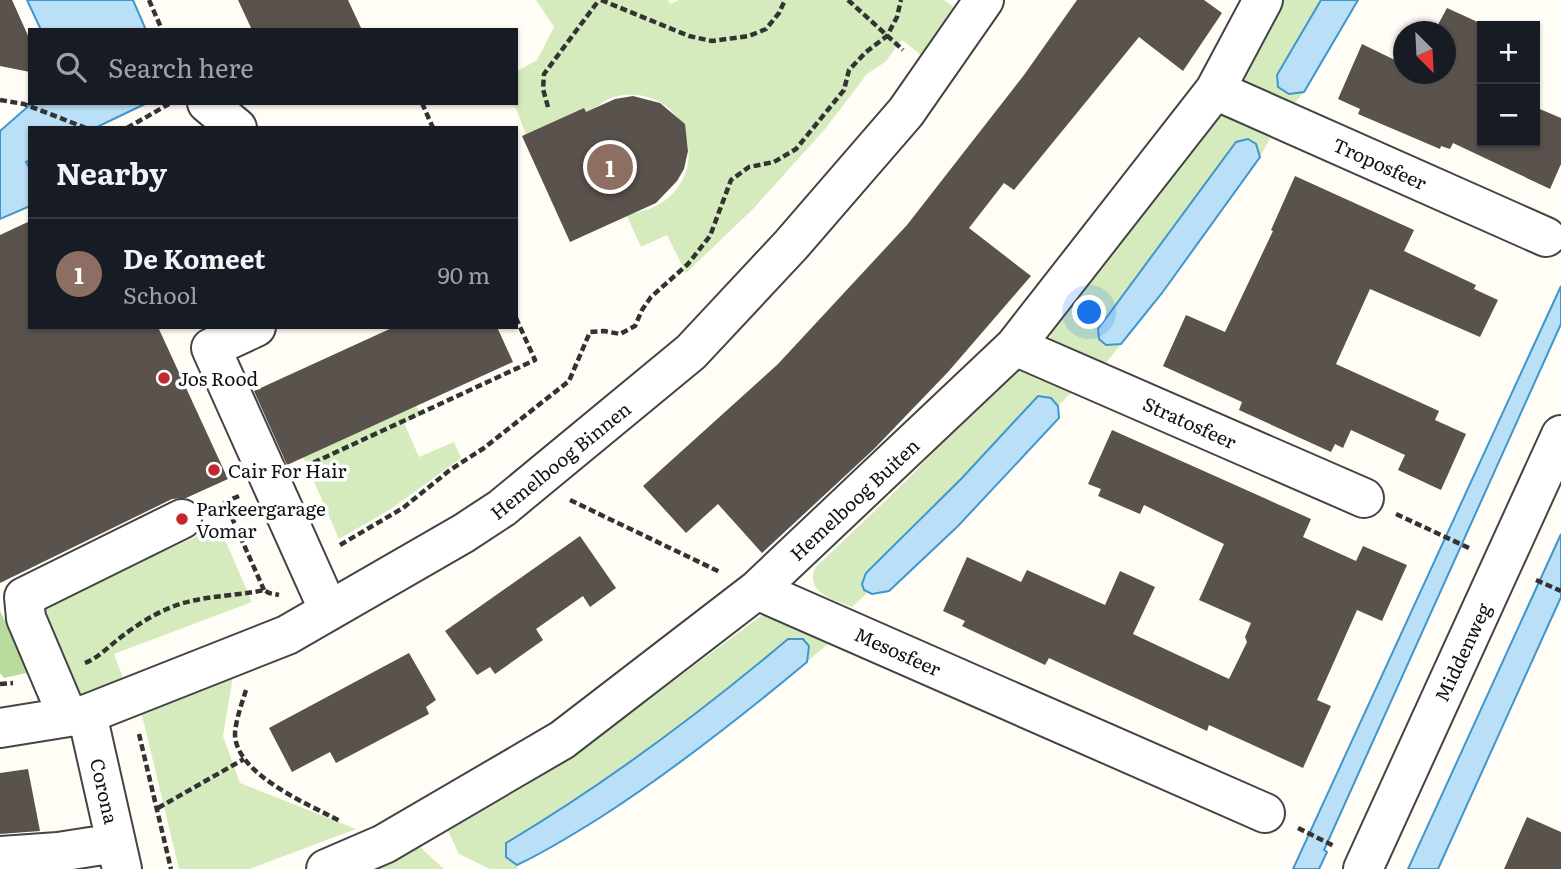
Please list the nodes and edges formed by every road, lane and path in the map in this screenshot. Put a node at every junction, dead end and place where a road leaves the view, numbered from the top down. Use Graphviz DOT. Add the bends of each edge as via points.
graph roads {
  1 [pos="149,0"];
  2 [pos="600,0"];
  3 [pos="785,0"];
  4 [pos="848,0"];
  5 [pos="901,0"];
  6 [pos="984,0"];
  7 [pos="1263,0"];
  8 [pos="162,28"];
  9 [pos="887,36"];
  10 [pos="934,75"];
  11 [pos="1215,90"];
  12 [pos="0,100"];
  13 [pos="167,105"];
  14 [pos="209,105"];
  15 [pos="423,105"];
  16 [pos="548,107"];
  17 [pos="81,126"];
  18 [pos="131,126"];
  19 [pos="235,126"];
  20 [pos="432,126"];
  21 [pos="1546,237"];
  22 [pos="518,322"];
  23 [pos="252,329"];
  24 [pos="1016,346"];
  25 [pos="1561,435"];
  26 [pos="272,482"];
  27 [pos="534,483"];
  28 [pos="1364,498"];
  29 [pos="182,519"];
  30 [pos="1432,531"];
  31 [pos="1465,547"];
  32 [pos="308,562"];
  33 [pos="1529,577"];
  34 [pos="757,590"];
  35 [pos="1561,591"];
  36 [pos="329,611"];
  37 [pos="256,647"];
  38 [pos="52,677"];
  39 [pos="0,684"];
  40 [pos="130,697"];
  41 [pos="78,715"];
  42 [pos="0,728"];
  43 [pos="244,759"];
  44 [pos="158,808"];
  45 [pos="1281,820"];
  46 [pos="384,844"];
  47 [pos="0,856"];
  48 [pos="119,856"];
  49 [pos="1351,858"];
  50 [pos="171,869"];
  51 [pos="326,869"];
  1 -- 8 [label="path"];
  2 -- 3 [label="path" via="712,41 766,29"];
  2 -- 16 [label="path" via="544,74"];
  4 -- 9 [label="path"];
  5 -- 9 [label="path"];
  6 -- 10 [label="street, Hemelboog Binnen"];
  7 -- 11 [label="street, Hemelboog Buiten"];
  9 -- 10 [label="path"];
  9 -- 32 [label="path" via="849,70 844,90 796,149 774,162 749,167 731,180 710,236 651,298 635,326 620,334 590,332 569,381 402,508"];
  10 -- 27 [label="street, Hemelboog Binnen" via="790,245 691,352"];
  11 -- 21 [label="street, Troposfeer"];
  11 -- 24 [label="street, Hemelboog Buiten"];
  12 -- 17 [label="path"];
  13 -- 18 [label="path"];
  14 -- 19 [label="street"];
  15 -- 20 [label="path"];
  22 -- 26 [label="path" via="535,360"];
  23 -- 26 [label="street" via="211,348"];
  24 -- 28 [label="street, Stratosfeer"];
  24 -- 34 [label="street, Hemelboog Buiten"];
  25 -- 49 [label="street, Middenweg"];
  26 -- 32 [label="street"];
  26 -- 38 [label="path" via="225,502 264,590 194,599 166,609 93,660"];
  27 -- 34 [label="path"];
  27 -- 36 [label="street, Hemelboog Binnen" via="482,523"];
  29 -- 38 [label="street, Corona" via="24,597 26,618"];
  30 -- 31 [label="path"];
  32 -- 36 [label="street"];
  33 -- 35 [label="path"];
  34 -- 45 [label="street, Mesosfeer"];
  34 -- 46 [label="street, Hemelboog Buiten" via="562,740"];
  36 -- 37 [label="street, Hemelboog Binnen"];
  37 -- 40 [label="street, Hemelboog Binnen"];
  37 -- 43 [label="path" via="235,734"];
  38 -- 39 [label="path"];
  38 -- 41 [label="street, Corona"];
  40 -- 41 [label="street, Hemelboog Binnen"];
  40 -- 44 [label="path"];
  41 -- 42 [label="street, Hemelboog Binnen"];
  41 -- 48 [label="street, Corona"];
  43 -- 44 [label="path"];
  43 -- 46 [label="path" via="271,785"];
  44 -- 50 [label="path"];
  45 -- 49 [label="path"];
  46 -- 51 [label="street, Hemelboog Buiten"];
  47 -- 48 [label="street" via="58,852"];
}
